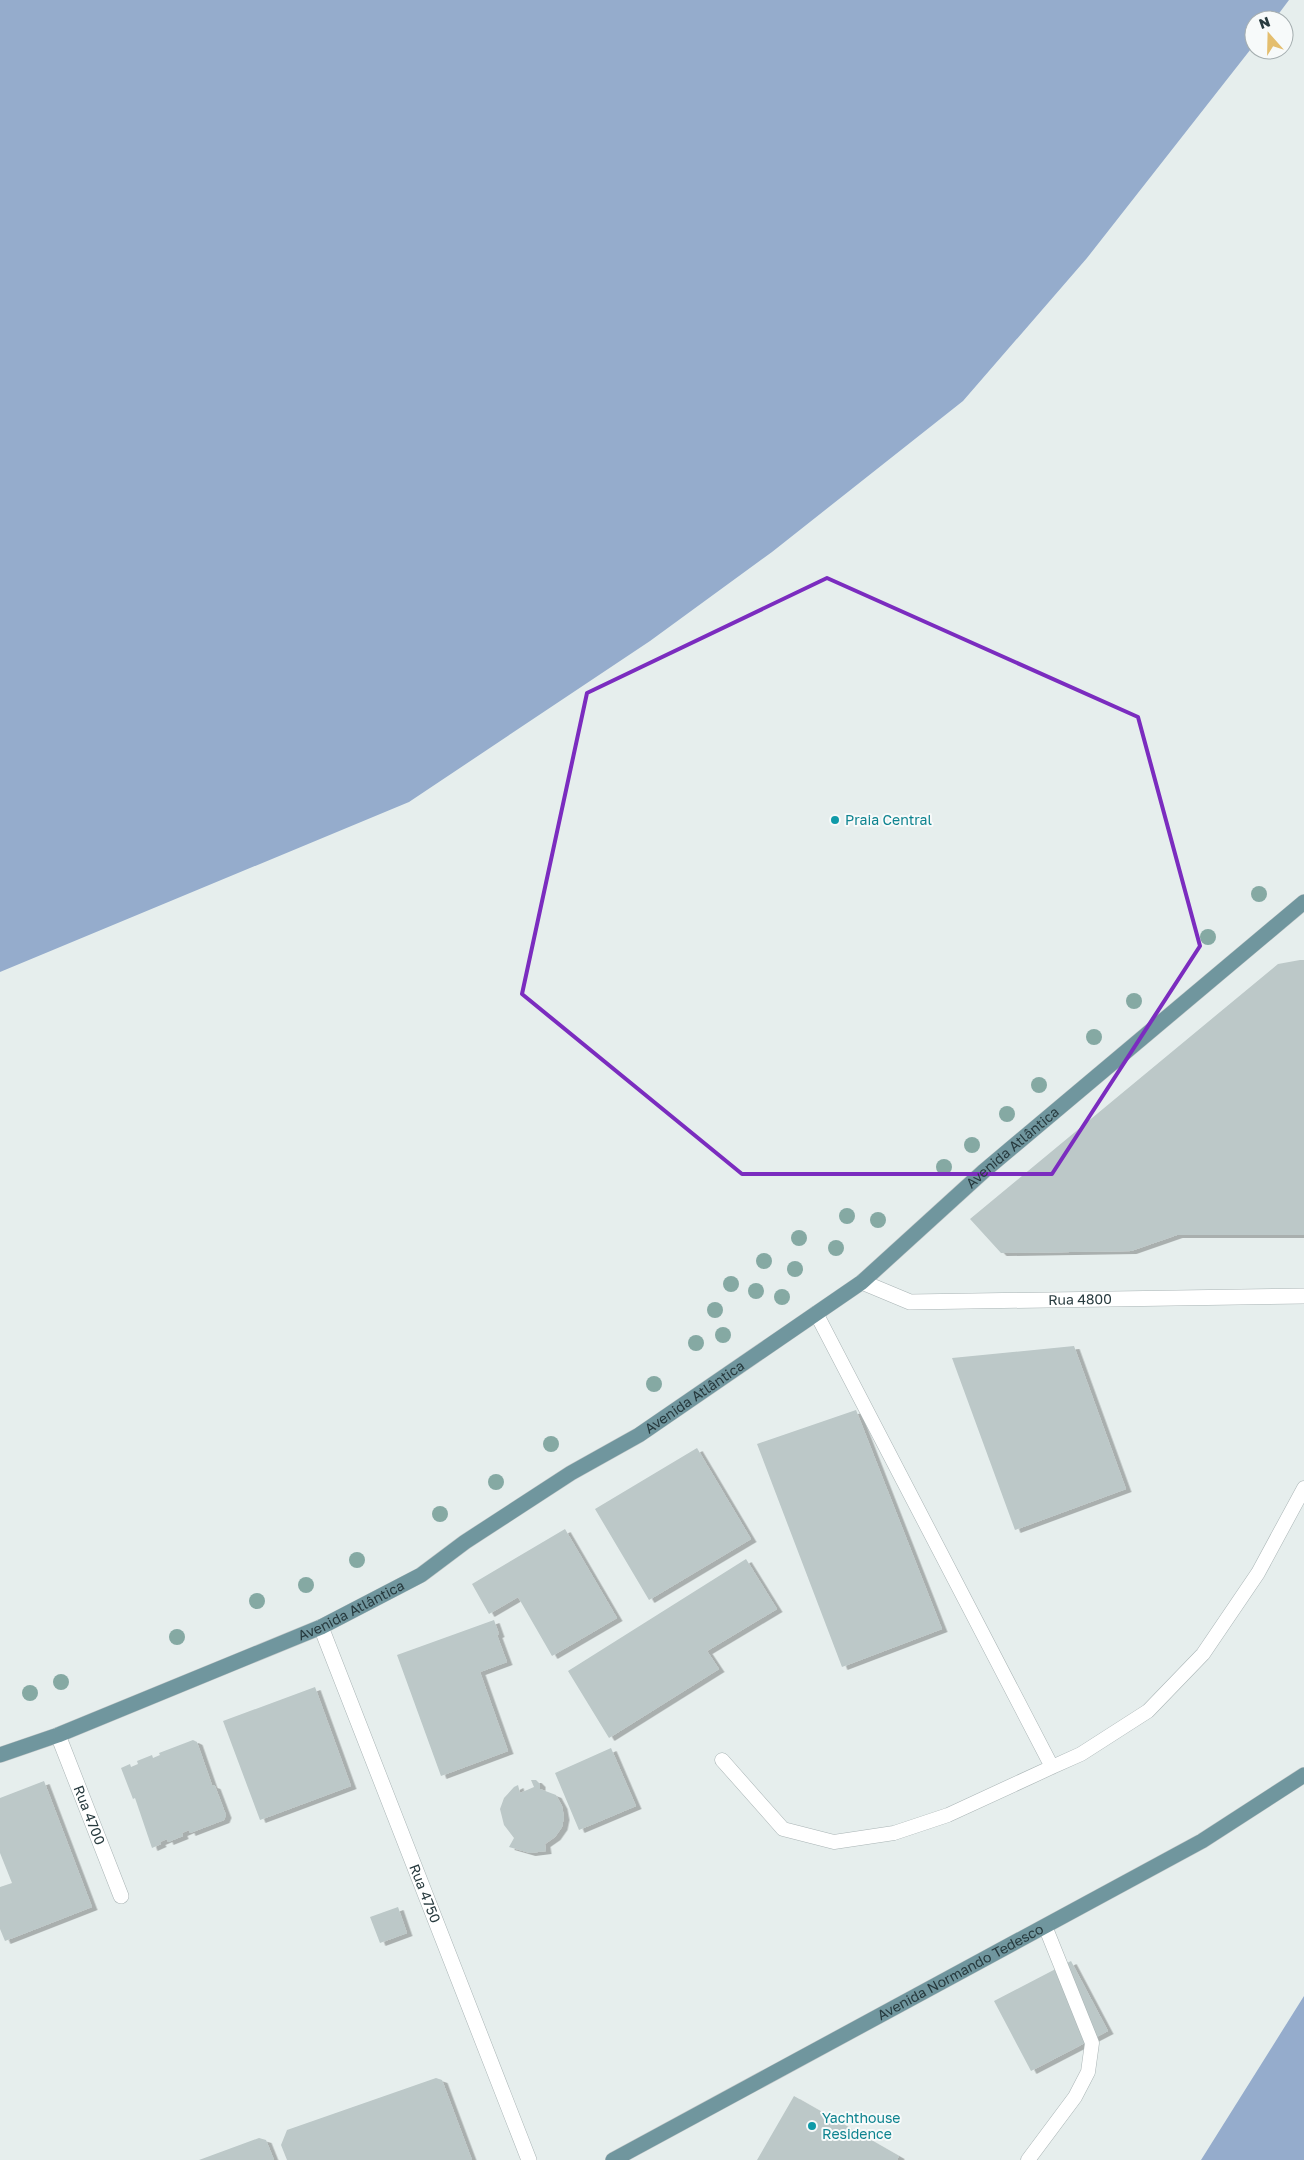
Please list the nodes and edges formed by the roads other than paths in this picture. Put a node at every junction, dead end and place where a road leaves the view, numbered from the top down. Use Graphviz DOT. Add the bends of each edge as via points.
graph roads {
  1 [pos="1304,902"];
  2 [pos="862,1282"];
  3 [pos="1304,1296"];
  4 [pos="816,1313"];
  5 [pos="1304,1488"];
  6 [pos="322,1627"];
  7 [pos="58,1735"];
  8 [pos="0,1755"];
  9 [pos="722,1760"];
  10 [pos="1052,1767"];
  11 [pos="1304,1775"];
  12 [pos="121,1896"];
  13 [pos="1045,1926"];
  14 [pos="529,2160"];
  15 [pos="613,2160"];
  16 [pos="1028,2160"];
  1 -- 2 [label="main road, Avenida Atlântica" via="984,1171"];
  2 -- 3 [label="street, Rua 4800" via="910,1302"];
  2 -- 4 [label="main road, Avenida Atlântica"];
  4 -- 6 [label="main road, Avenida Atlântica" via="639,1434 465,1542 421,1575"];
  4 -- 10 [label="lane"];
  5 -- 10 [label="lane" via="1258,1573 1203,1654 1148,1711 1081,1754"];
  6 -- 7 [label="main road, Avenida Atlântica"];
  6 -- 14 [label="street, Rua 4750"];
  7 -- 8 [label="main road, Avenida Atlântica"];
  7 -- 12 [label="street, Rua 4700"];
  9 -- 10 [label="lane" via="783,1829 834,1842 894,1833 948,1815"];
  11 -- 13 [label="main road, Avenida Normando Tedesco" via="1202,1841"];
  13 -- 15 [label="main road, Avenida Normando Tedesco"];
  13 -- 16 [label="lane" via="1092,2043 1088,2072 1076,2097"];
}
